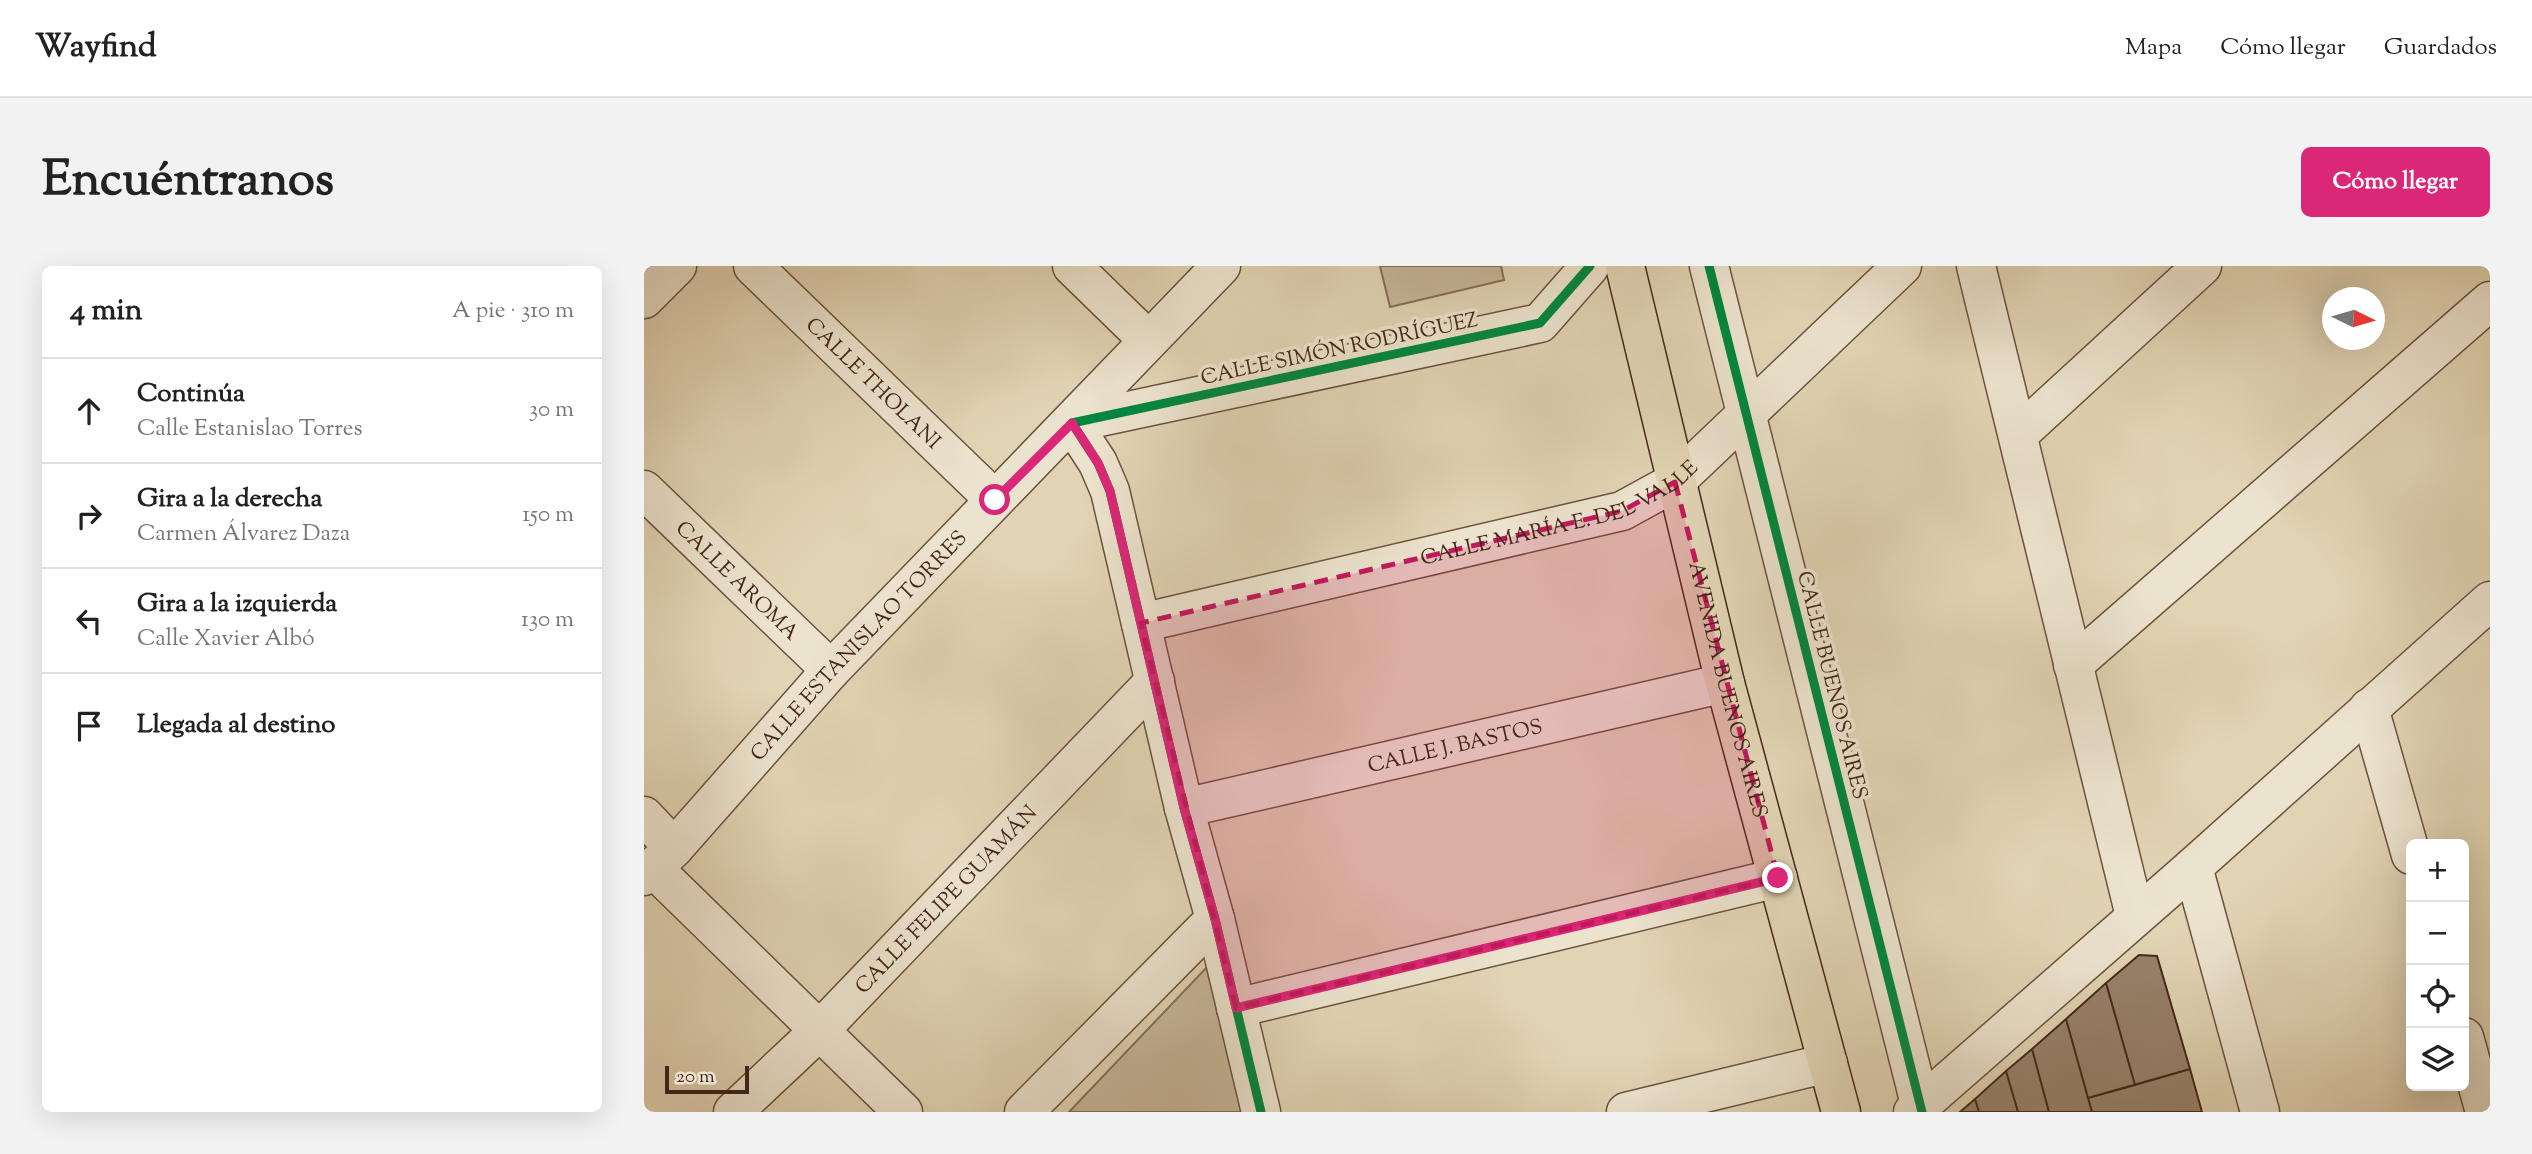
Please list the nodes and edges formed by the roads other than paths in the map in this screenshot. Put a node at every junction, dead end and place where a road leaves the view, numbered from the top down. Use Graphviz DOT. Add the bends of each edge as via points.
graph roads {
  1 [pos="677,266"];
  2 [pos="753,266"];
  3 [pos="1072,266"];
  4 [pos="1221,266"];
  5 [pos="1590,266"];
  6 [pos="1625,266"];
  7 [pos="1709,266"];
  8 [pos="1902,266"];
  9 [pos="1976,266"];
  10 [pos="2202,266"];
  11 [pos="644,299"];
  12 [pos="2490,301"];
  13 [pos="1148,340"];
  14 [pos="1746,412"];
  15 [pos="1072,423"];
  16 [pos="2019,434"];
  17 [pos="1675,482"];
  18 [pos="644,490"];
  19 [pos="995,500"];
  20 [pos="2490,601"];
  21 [pos="1141,623"];
  22 [pos="2073,665"];
  23 [pos="831,670"];
  24 [pos="1155,681"];
  25 [pos="1725,683"];
  26 [pos="2369,708"];
  27 [pos="1184,808"];
  28 [pos="644,816"];
  29 [pos="2406,839"];
  30 [pos="657,864"];
  31 [pos="2193,867"];
  32 [pos="1778,878"];
  33 [pos="2135,916"];
  34 [pos="1215,919"];
  35 [pos="1236,1008"];
  36 [pos="818,1032"];
  37 [pos="2469,1056"];
  38 [pos="1828,1063"];
  39 [pos="1919,1110"];
  40 [pos="733,1112"];
  41 [pos="903,1112"];
  42 [pos="1024,1112"];
  43 [pos="1261,1112"];
  44 [pos="1626,1112"];
  45 [pos="1841,1112"];
  46 [pos="2260,1112"];
  47 [pos="2485,1112"];
  1 -- 11 [label="street"];
  2 -- 19 [label="street, CALLE THOLANI"];
  3 -- 13 [label="street"];
  4 -- 13 [label="street, CALLE ESTANISLAO TORRES"];
  5 -- 15 [label="street, CALLE SIMÓN RODRÍGUEZ" via="1539,323"];
  6 -- 17 [label="highway, AVENIDA BUENOS AIRES"];
  7 -- 14 [label="street, CALLE BUENOS AIRES"];
  8 -- 14 [label="street, CALLE MARÍA E. DEL VALLE"];
  9 -- 16 [label="street"];
  10 -- 16 [label="street"];
  12 -- 22 [label="street"];
  13 -- 15 [label="street, CALLE ESTANISLAO TORRES"];
  14 -- 17 [label="street, CALLE MARÍA E. DEL VALLE"];
  14 -- 39 [label="street, CALLE BUENOS AIRES"];
  15 -- 19 [label="street, CALLE ESTANISLAO TORRES"];
  15 -- 21 [label="street" via="1110,491"];
  16 -- 22 [label="street"];
  17 -- 21 [label="street, CALLE MARÍA E. DEL VALLE" via="1622,512"];
  17 -- 25 [label="highway, AVENIDA BUENOS AIRES"];
  18 -- 23 [label="street, CALLE AROMA"];
  19 -- 23 [label="street, CALLE ESTANISLAO TORRES"];
  20 -- 26 [label="street"];
  21 -- 24 [label="street"];
  22 -- 33 [label="street"];
  23 -- 30 [label="street, CALLE ESTANISLAO TORRES"];
  24 -- 27 [label="street"];
  24 -- 36 [label="street, CALLE FELIPE GUAMÁN"];
  25 -- 27 [label="street, CALLE J. BASTOS"];
  25 -- 32 [label="highway, AVENIDA BUENOS AIRES"];
  26 -- 29 [label="street"];
  26 -- 31 [label="street"];
  27 -- 34 [label="street"];
  28 -- 30 [label="street"];
  30 -- 36 [label="street"];
  31 -- 33 [label="street"];
  31 -- 46 [label="street"];
  32 -- 35 [label="street"];
  32 -- 38 [label="highway, AVENIDA BUENOS AIRES"];
  33 -- 39 [label="street"];
  34 -- 35 [label="street"];
  34 -- 42 [label="street"];
  35 -- 43 [label="street"];
  36 -- 40 [label="street, CALLE FELIPE GUAMÁN"];
  36 -- 41 [label="street"];
  37 -- 47 [label="street"];
  38 -- 44 [label="street"];
  38 -- 45 [label="highway, AVENIDA BUENOS AIRES"];
}
